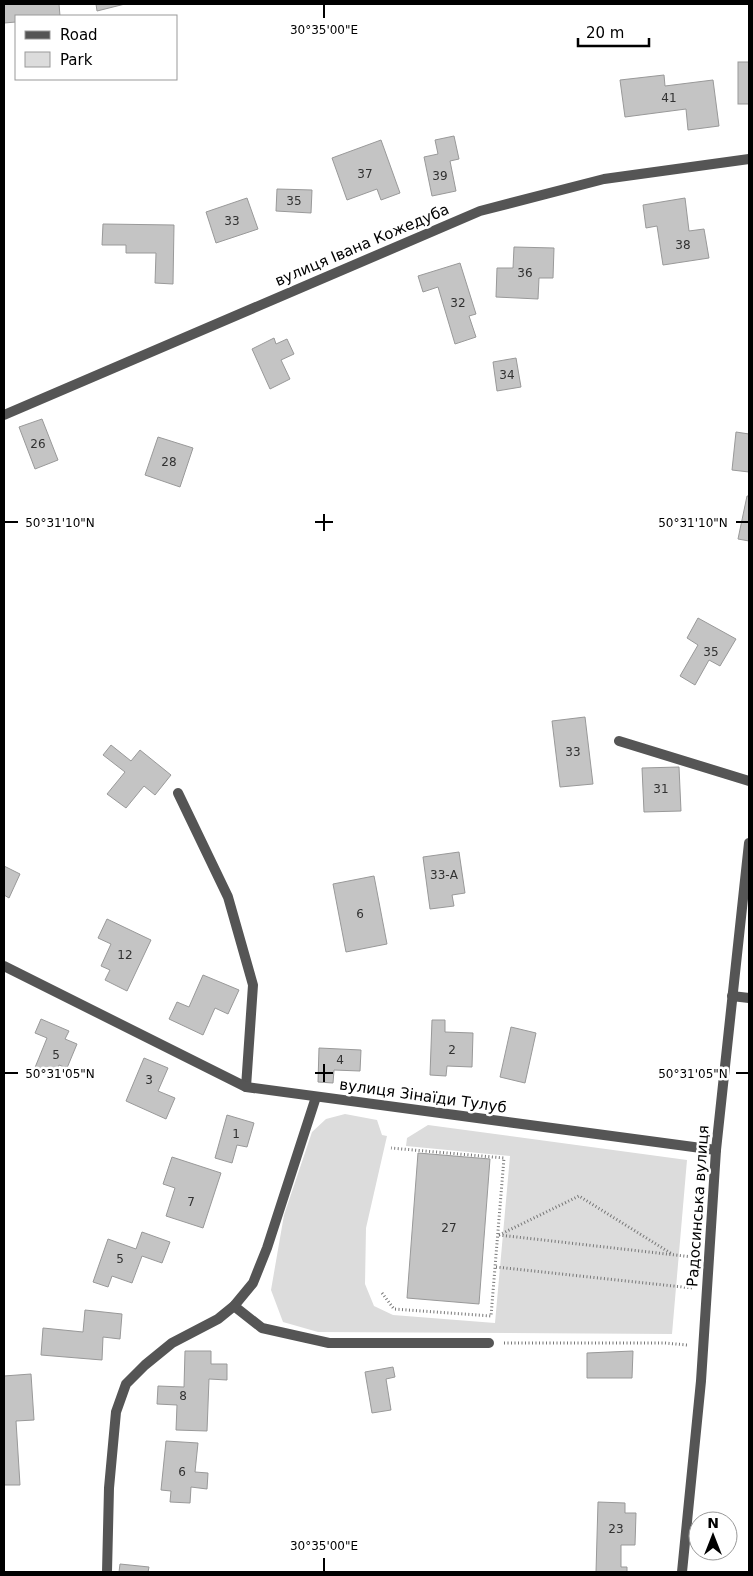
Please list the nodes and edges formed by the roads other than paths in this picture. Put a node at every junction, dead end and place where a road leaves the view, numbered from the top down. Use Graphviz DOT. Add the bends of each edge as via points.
graph roads {
  1 [pos="749,159"];
  2 [pos="4,415"];
  3 [pos="619,741"];
  4 [pos="749,781"];
  5 [pos="178,793"];
  6 [pos="749,843"];
  7 [pos="4,966"];
  8 [pos="732,996"];
  9 [pos="749,998"];
  10 [pos="246,1087"];
  11 [pos="316,1097"];
  12 [pos="716,1150"];
  13 [pos="234,1306"];
  14 [pos="489,1343"];
  15 [pos="106,1572"];
  16 [pos="682,1572"];
  1 -- 2 [label="street, вулиця Івана Кожедуба" via="604,179 480,211"];
  3 -- 4 [label="street"];
  5 -- 10 [label="street" via="228,897 253,984"];
  6 -- 8 [label="street, Радосинська вулиця"];
  7 -- 10 [label="street, вулиця Зінаїди Тулуб"];
  8 -- 9 [label="street"];
  8 -- 12 [label="street, Радосинська вулиця"];
  10 -- 11 [label="street, вулиця Зінаїди Тулуб"];
  11 -- 12 [label="street, вулиця Зінаїди Тулуб"];
  11 -- 13 [label="street" via="267,1248 252,1283"];
  12 -- 16 [label="street, Радосинська вулиця" via="703,1346"];
  13 -- 14 [label="street" via="262,1328 329,1343"];
  13 -- 15 [label="street" via="218,1319 172,1343 126,1384 116,1412"];
}
